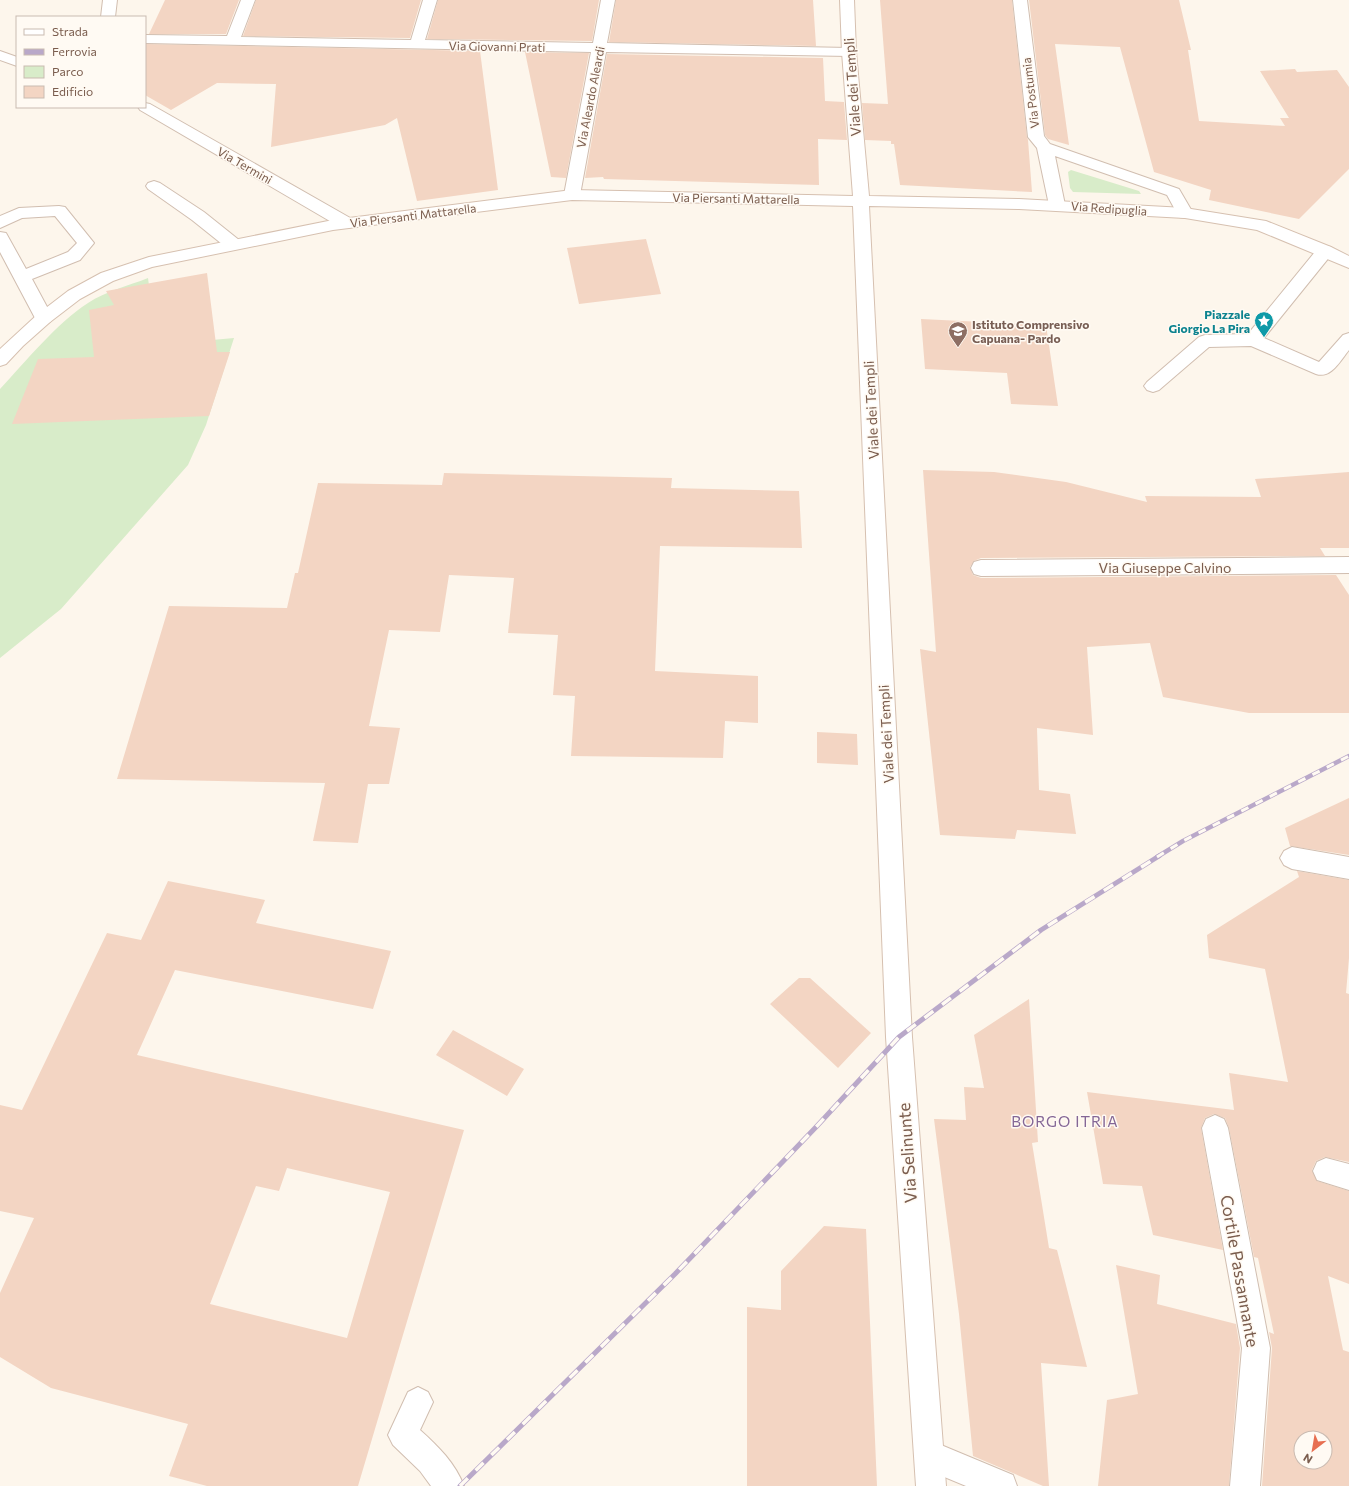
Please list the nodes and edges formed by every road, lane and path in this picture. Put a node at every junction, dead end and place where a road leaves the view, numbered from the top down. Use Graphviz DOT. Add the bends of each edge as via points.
graph roads {
  1 [pos="110,0"];
  2 [pos="248,0"];
  3 [pos="430,0"];
  4 [pos="608,0"];
  5 [pos="847,0"];
  6 [pos="1020,0"];
  7 [pos="108,16"];
  8 [pos="146,39"];
  9 [pos="232,41"];
  10 [pos="417,44"];
  11 [pos="599,47"];
  12 [pos="849,52"];
  13 [pos="0,55"];
  14 [pos="16,62"];
  15 [pos="146,108"];
  16 [pos="1045,148"];
  17 [pos="154,186"];
  18 [pos="572,195"];
  19 [pos="861,200"];
  20 [pos="1058,205"];
  21 [pos="1185,213"];
  22 [pos="0,223"];
  23 [pos="346,223"];
  24 [pos="0,237"];
  25 [pos="233,244"];
  26 [pos="1325,251"];
  27 [pos="1349,263"];
  28 [pos="22,277"];
  29 [pos="44,318"];
  30 [pos="1253,340"];
  31 [pos="1349,340"];
  32 [pos="0,360"];
  33 [pos="1153,386"];
  34 [pos="1349,565"];
  35 [pos="981,568"];
  36 [pos="889,820"];
  37 [pos="1292,858"];
  38 [pos="1349,868"];
  39 [pos="1215,1128"];
  40 [pos="418,1402"];
  41 [pos="929,1455"];
  42 [pos="449,1486"];
  43 [pos="931,1486"];
  44 [pos="1002,1486"];
  45 [pos="1244,1486"];
  1 -- 7 [label="street"];
  2 -- 9 [label="street"];
  3 -- 10 [label="street"];
  4 -- 11 [label="street, Via Aleardo Aleardi"];
  5 -- 12 [label="street, Viale dei Templi"];
  6 -- 16 [label="street, Via Postumia" via="1036,137"];
  8 -- 9 [label="street, Via Giovanni Prati"];
  9 -- 10 [label="street, Via Giovanni Prati"];
  10 -- 11 [label="street, Via Giovanni Prati"];
  11 -- 12 [label="street, Via Giovanni Prati"];
  11 -- 18 [label="street, Via Aleardo Aleardi"];
  12 -- 19 [label="street, Viale dei Templi"];
  13 -- 14 [label="street"];
  15 -- 23 [label="street, Via Termini"];
  16 -- 20 [label="street, Via Postumia"];
  16 -- 21 [label="street" via="1173,192"];
  17 -- 25 [label="street"];
  18 -- 19 [label="street, Via Piersanti Mattarella"];
  18 -- 23 [label="street, Via Piersanti Mattarella"];
  19 -- 20 [label="street, Via Redipuglia"];
  19 -- 36 [label="street, Viale dei Templi"];
  20 -- 21 [label="street, Via Redipuglia"];
  21 -- 26 [label="street, Via Redipuglia" via="1260,225"];
  22 -- 28 [label="street" via="19,213 59,211 86,243 74,256"];
  23 -- 25 [label="street, Via Piersanti Mattarella"];
  24 -- 28 [label="street"];
  25 -- 29 [label="street, Via Piersanti Mattarella" via="148,262 107,277 74,294"];
  26 -- 27 [label="street, Via Redipuglia"];
  26 -- 30 [label="street"];
  28 -- 29 [label="street"];
  29 -- 32 [label="street, Via Piersanti Mattarella"];
  30 -- 31 [label="street" via="1322,370"];
  30 -- 33 [label="street" via="1205,341"];
  34 -- 35 [label="street, Via Giuseppe Calvino"];
  36 -- 41 [label="street, Via Selinunte" via="899,1037"];
  37 -- 38 [label="street"];
  39 -- 45 [label="street, Cortile Passannante" via="1256,1348"];
  40 -- 42 [label="street" via="403,1435 431,1460"];
  41 -- 43 [label="street, Via Selinunte"];
  41 -- 44 [label="street"];
}
